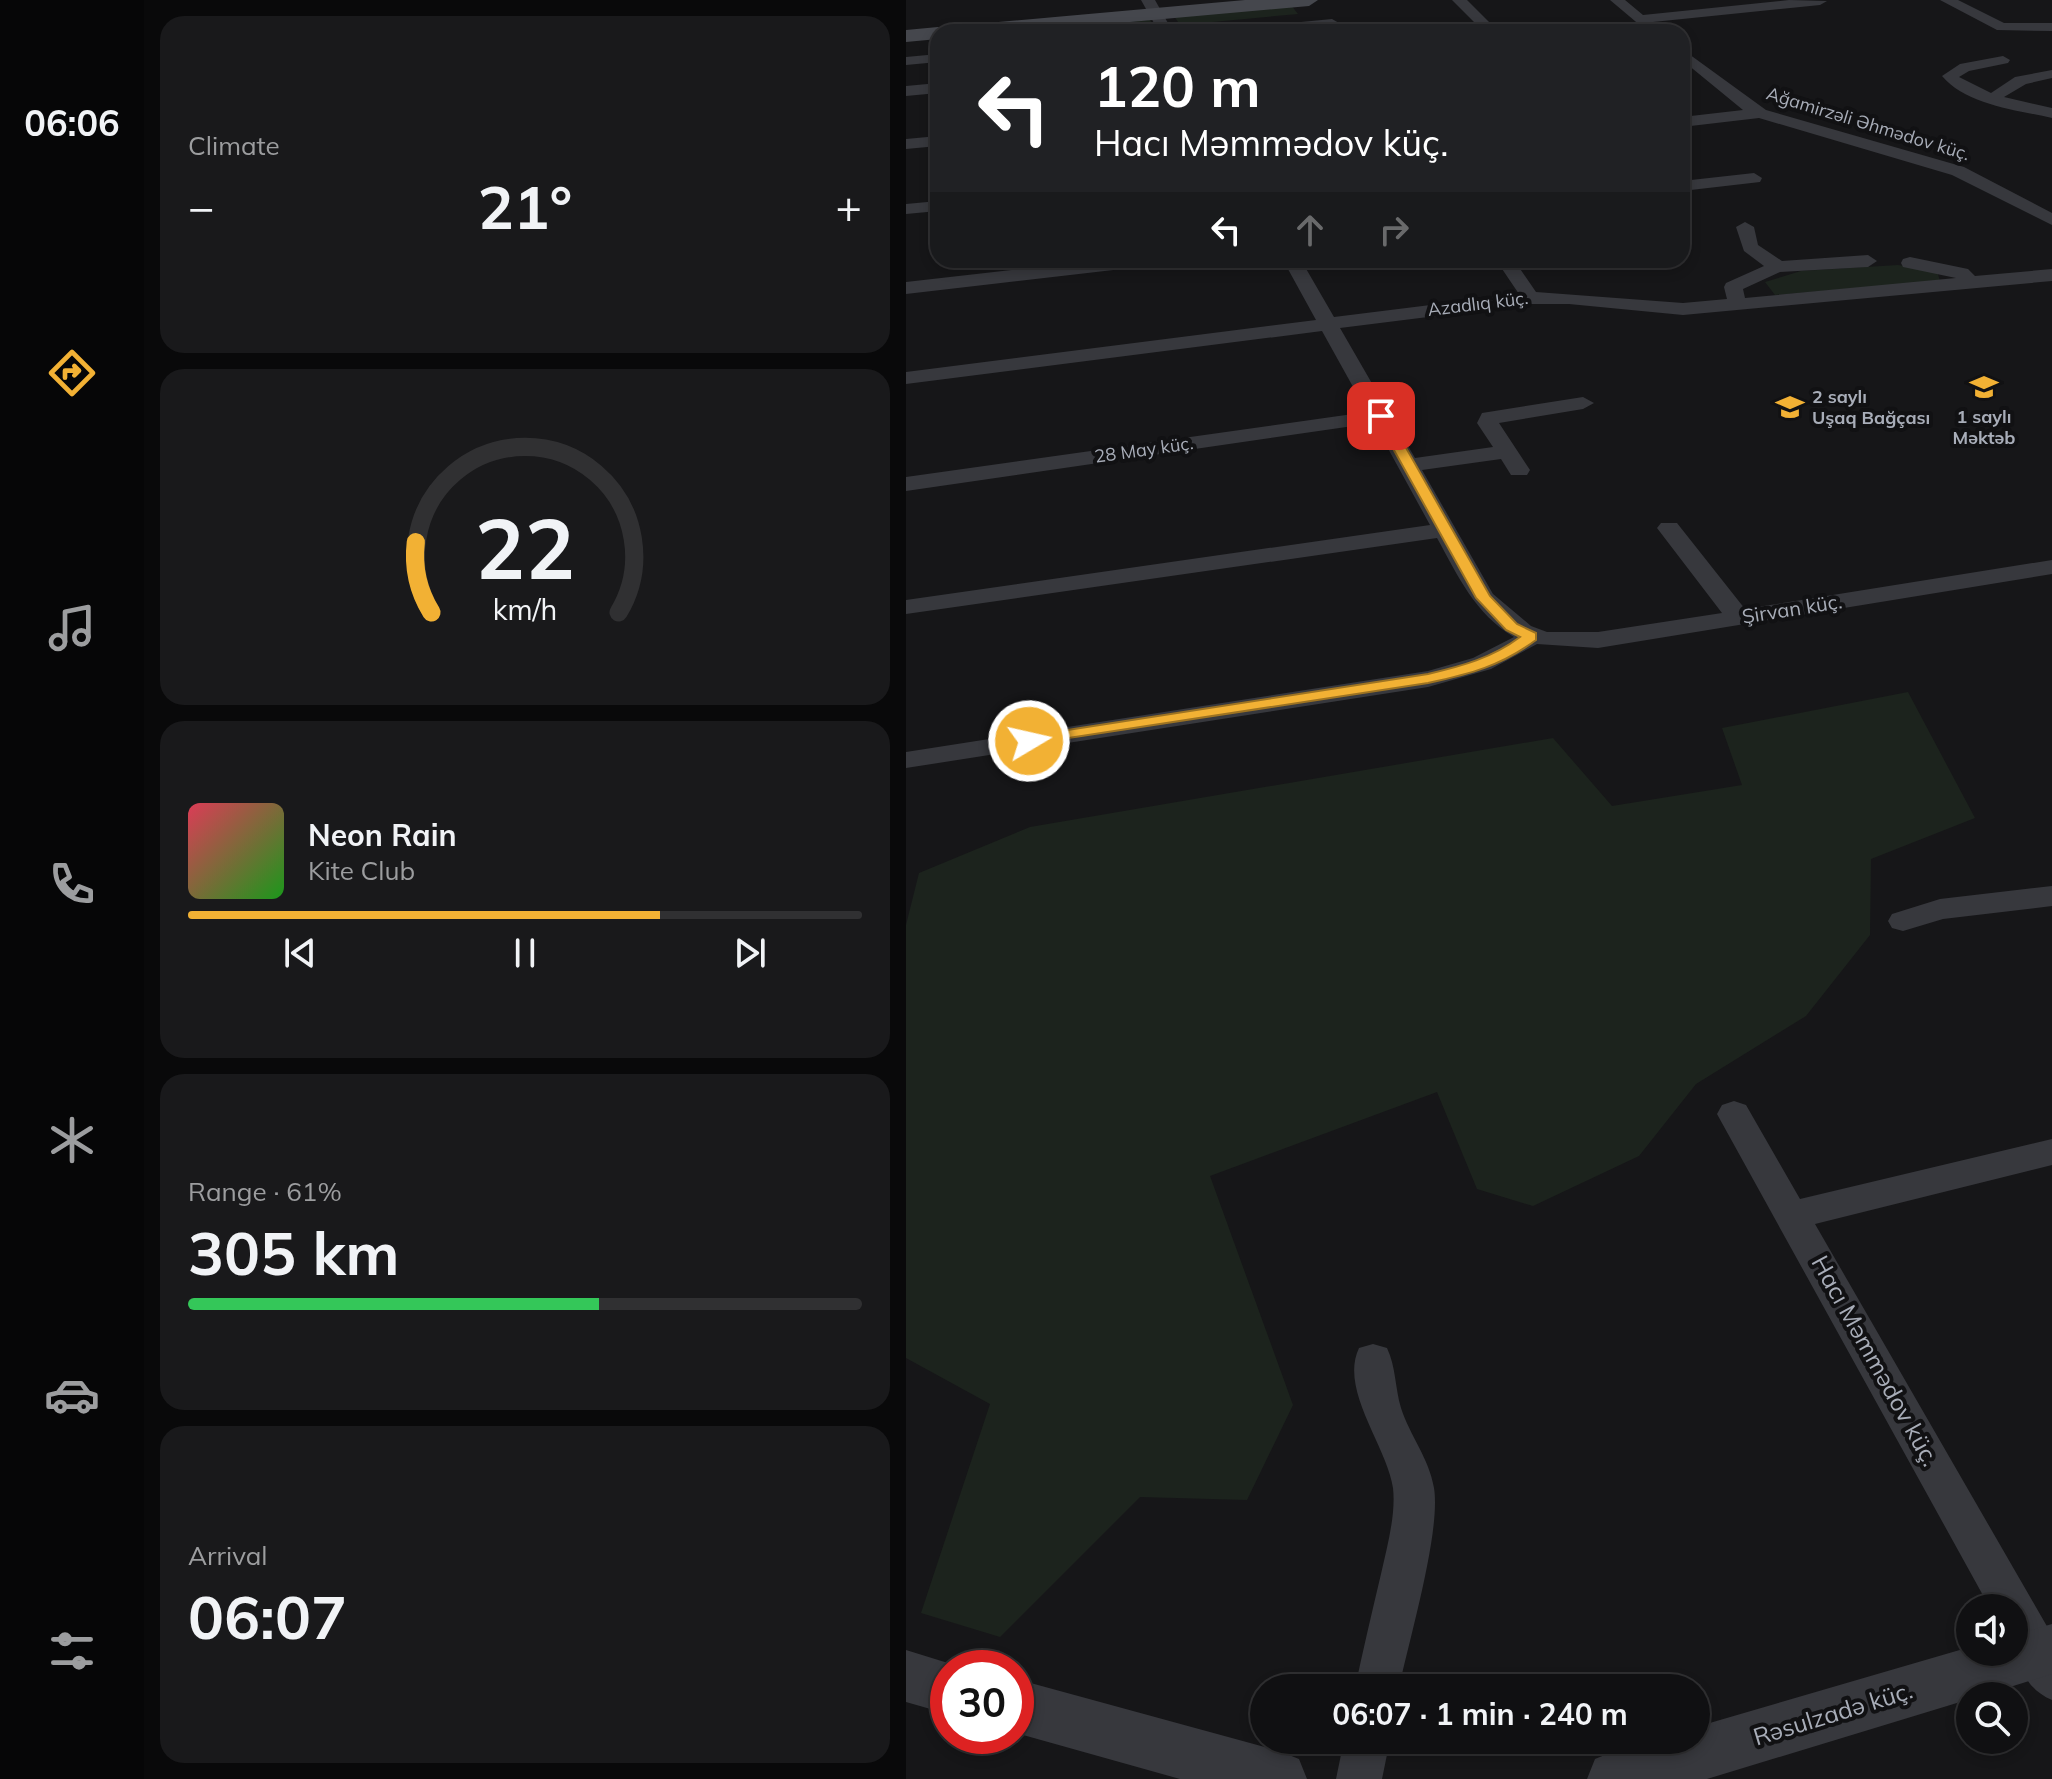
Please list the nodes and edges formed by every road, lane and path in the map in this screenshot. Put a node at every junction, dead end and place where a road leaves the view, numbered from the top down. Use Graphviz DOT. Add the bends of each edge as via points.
graph roads {
  1 [pos="1309,0"];
  2 [pos="1316,0"];
  3 [pos="1459,0"];
  4 [pos="1617,0"];
  5 [pos="1947,0"];
  6 [pos="1820,1"];
  7 [pos="1152,7"];
  8 [pos="1641,19"];
  9 [pos="1017,24"];
  10 [pos="1333,24"];
  11 [pos="1484,24"];
  12 [pos="1647,24"];
  13 [pos="2052,27"];
  14 [pos="930,34"];
  15 [pos="906,36"];
  16 [pos="930,59"];
  17 [pos="2003,60"];
  18 [pos="906,61"];
  19 [pos="1690,63"];
  20 [pos="2052,74"];
  21 [pos="930,89"];
  22 [pos="906,91"];
  23 [pos="1995,98"];
  24 [pos="1760,113"];
  25 [pos="2052,113"];
  26 [pos="1690,121"];
  27 [pos="930,142"];
  28 [pos="906,144"];
  29 [pos="1754,178"];
  30 [pos="1690,185"];
  31 [pos="930,207"];
  32 [pos="906,209"];
  33 [pos="2052,220"];
  34 [pos="1745,227"];
  35 [pos="1868,261"];
  36 [pos="1910,263"];
  37 [pos="1778,267"];
  38 [pos="1079,268"];
  39 [pos="1297,268"];
  40 [pos="1510,268"];
  41 [pos="2052,275"];
  42 [pos="1971,284"];
  43 [pos="906,288"];
  44 [pos="1531,298"];
  45 [pos="1738,306"];
  46 [pos="1683,309"];
  47 [pos="1328,323"];
  48 [pos="1694,330"];
  49 [pos="906,378"];
  50 [pos="1583,403"];
  51 [pos="1381,416"];
  52 [pos="1409,465"];
  53 [pos="906,484"];
  54 [pos="1669,528"];
  55 [pos="1445,530"];
  56 [pos="2052,567"];
  57 [pos="906,607"];
  58 [pos="1739,618"];
  59 [pos="1531,637"];
  60 [pos="906,760"];
  61 [pos="2052,896"];
  62 [pos="1903,921"];
  63 [pos="1734,1114"];
  64 [pos="2052,1152"];
  65 [pos="1792,1215"];
  66 [pos="1373,1360"];
  67 [pos="2034,1639"];
  68 [pos="1380,1674"];
  69 [pos="906,1676"];
  70 [pos="930,1683"];
  71 [pos="1034,1711"];
  72 [pos="1364,1754"];
  73 [pos="1638,1776"];
  74 [pos="1279,1779"];
  75 [pos="1359,1779"];
  1 -- 7 [label="main road"];
  2 -- 10 [label="street"];
  3 -- 11 [label="street"];
  4 -- 8 [label="street"];
  5 -- 13 [label="street" via="1991,24"];
  6 -- 8 [label="street"];
  7 -- 9 [label="main road"];
  8 -- 12 [label="street"];
  14 -- 15 [label="main road"];
  16 -- 18 [label="street"];
  17 -- 23 [label="street" via="1965,67 1949,76"];
  19 -- 24 [label="street, Ağamirzəli Əhmədov küç."];
  20 -- 23 [label="street" via="2017,82"];
  21 -- 22 [label="street"];
  23 -- 25 [label="street"];
  24 -- 26 [label="street"];
  24 -- 33 [label="street, Ağamirzəli Əhmədov küç." via="1958,171"];
  27 -- 28 [label="street"];
  29 -- 30 [label="street"];
  31 -- 32 [label="street"];
  34 -- 37 [label="street" via="1750,247"];
  35 -- 37 [label="street"];
  36 -- 42 [label="street" via="1961,273"];
  37 -- 45 [label="street" via="1733,287"];
  38 -- 43 [label="street"];
  39 -- 47 [label="street"];
  40 -- 44 [label="street"];
  41 -- 42 [label="street, Azadlıq küç."];
  42 -- 45 [label="street, Azadlıq küç."];
  44 -- 46 [label="street, Azadlıq küç."];
  44 -- 47 [label="street, Azadlıq küç."];
  45 -- 46 [label="street, Azadlıq küç."];
  46 -- 48 [label="street"];
  47 -- 49 [label="street, Azadlıq küç."];
  47 -- 51 [label="street"];
  50 -- 52 [label="street" via="1490,418 1488,423 1513,461"];
  51 -- 52 [label="street"];
  51 -- 53 [label="street, 28 May küç."];
  52 -- 55 [label="street"];
  54 -- 58 [label="street"];
  55 -- 57 [label="street"];
  55 -- 59 [label="street" via="1483,598 1511,627"];
  56 -- 58 [label="street, Şirvan küç."];
  58 -- 59 [label="street, Şirvan küç." via="1598,640"];
  59 -- 60 [label="street" via="1505,656 1428,679"];
  61 -- 62 [label="street" via="1940,909"];
  63 -- 65 [label="street, Hacı Məmmədov küç."];
  64 -- 65 [label="street"];
  65 -- 67 [label="street, Hacı Məmmədov küç."];
  66 -- 68 [label="street" via="1382,1411 1407,1461 1414,1491 1410,1538"];
  67 -- 73 [label="street, Rəsulzadə küç."];
  69 -- 70 [label="street"];
  71 -- 74 [label="street"];
  72 -- 75 [label="street"];
}
